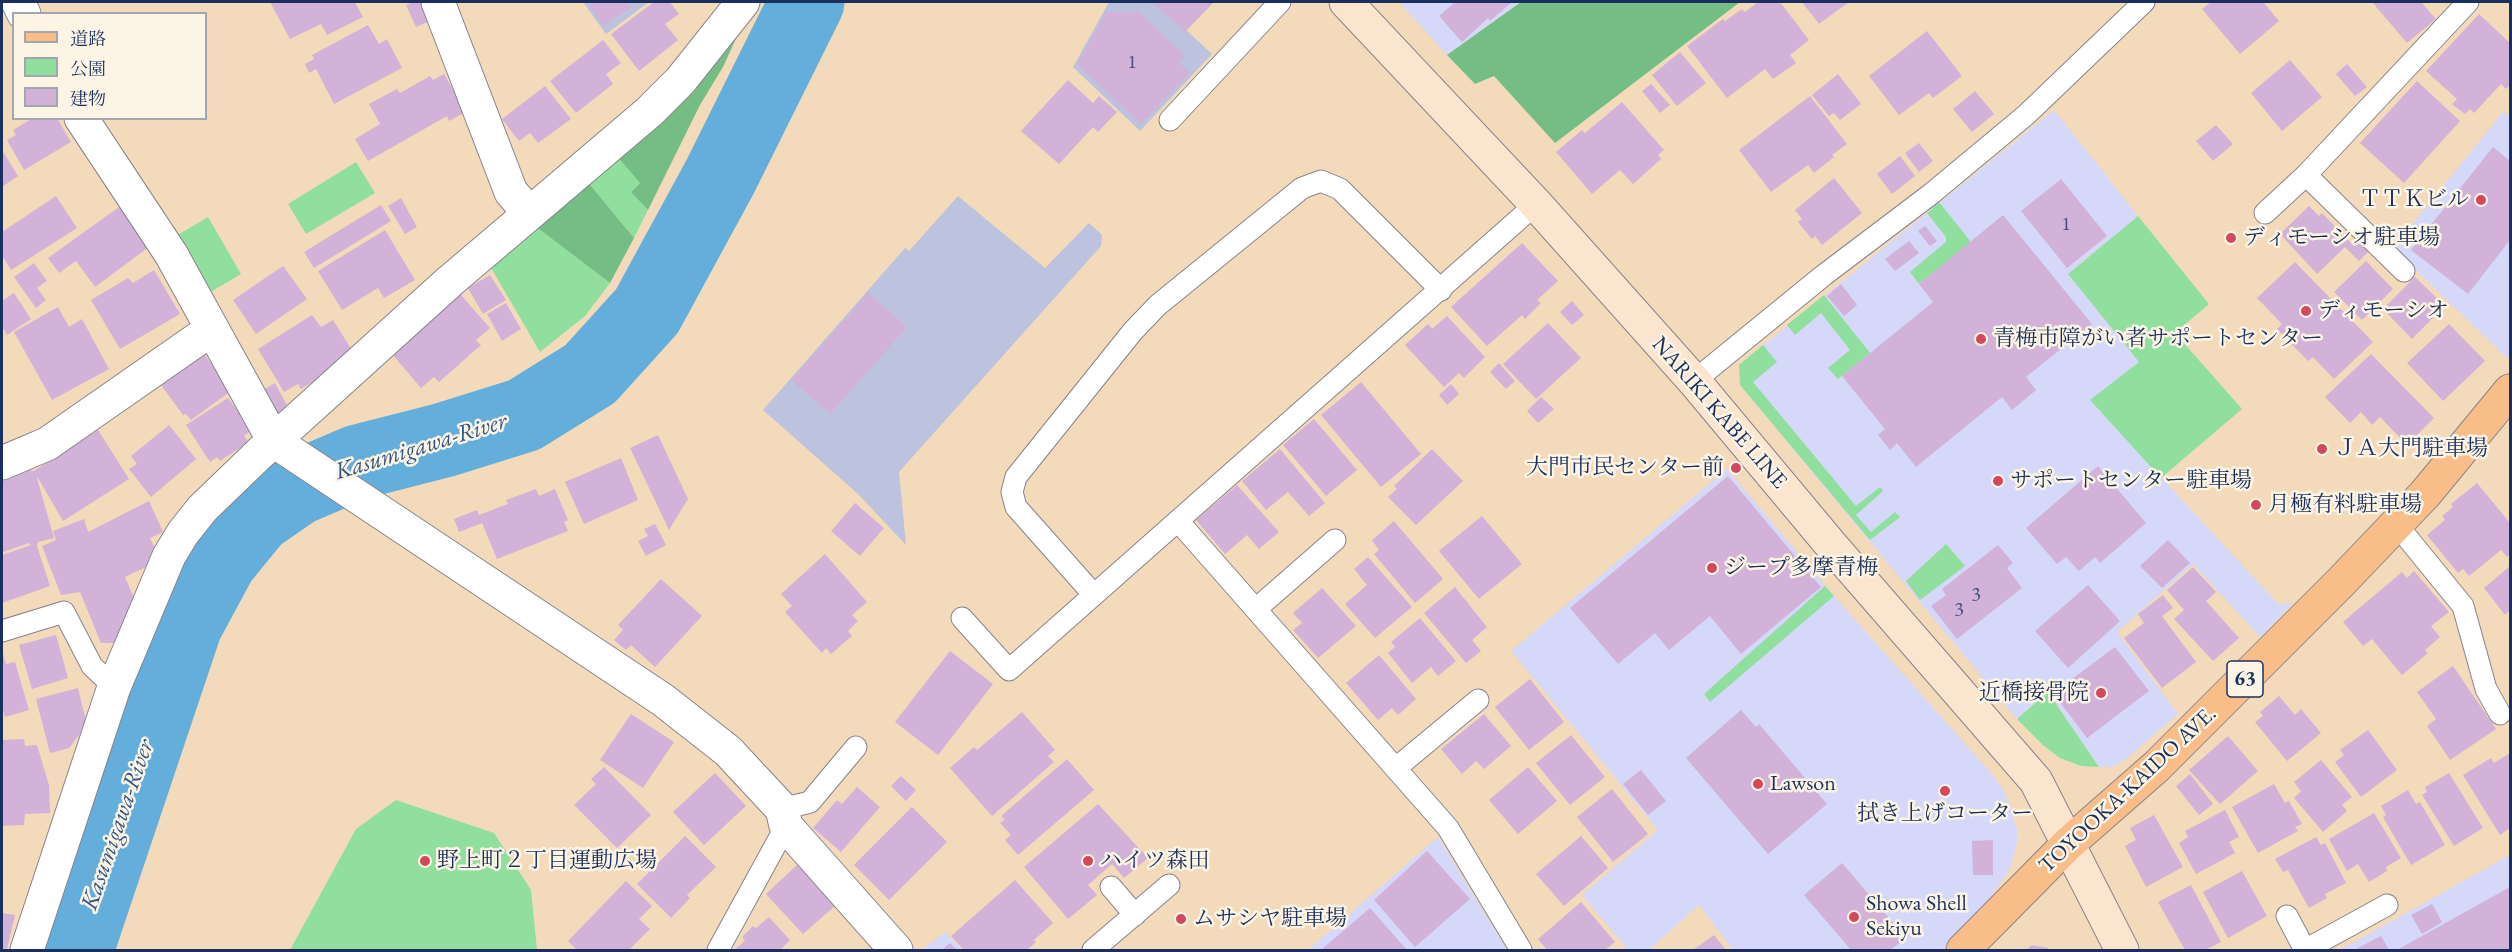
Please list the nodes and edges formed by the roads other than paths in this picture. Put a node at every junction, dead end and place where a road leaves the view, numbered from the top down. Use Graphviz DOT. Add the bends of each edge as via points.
graph roads {
  1 [pos="438,2"];
  2 [pos="743,2"];
  3 [pos="1280,2"];
  4 [pos="1346,2"];
  5 [pos="2144,2"];
  6 [pos="2468,2"];
  7 [pos="82,120"];
  8 [pos="1170,120"];
  9 [pos="2306,175"];
  10 [pos="1536,204"];
  11 [pos="529,213"];
  12 [pos="2265,213"];
  13 [pos="2404,271"];
  14 [pos="1441,290"];
  15 [pos="212,330"];
  16 [pos="1694,381"];
  17 [pos="2511,391"];
  18 [pos="283,448"];
  19 [pos="2,463"];
  20 [pos="1178,521"];
  21 [pos="2397,525"];
  22 [pos="1335,540"];
  23 [pos="1094,595"];
  24 [pos="1256,609"];
  25 [pos="962,618"];
  26 [pos="2,631"];
  27 [pos="114,687"];
  28 [pos="1478,700"];
  29 [pos="2500,714"];
  30 [pos="856,747"];
  31 [pos="1396,768"];
  32 [pos="784,818"];
  33 [pos="2068,844"];
  34 [pos="1169,885"];
  35 [pos="1111,887"];
  36 [pos="2387,905"];
  37 [pos="1135,915"];
  38 [pos="2287,916"];
  39 [pos="2305,950"];
  40 [pos="27,951"];
  41 [pos="718,951"];
  42 [pos="896,951"];
  43 [pos="1094,951"];
  44 [pos="1521,951"];
  45 [pos="1963,951"];
  46 [pos="2122,951"];
  1 -- 11 [label="street" via="508,184"];
  2 -- 11 [label="street" via="681,80 649,112"];
  3 -- 8 [label="lane"];
  4 -- 10 [label="main road, NARIKI KABE LINE"];
  5 -- 16 [label="lane" via="2026,115"];
  6 -- 9 [label="lane"];
  7 -- 15 [label="street" via="171,254"];
  9 -- 12 [label="lane"];
  9 -- 13 [label="lane"];
  10 -- 14 [label="lane"];
  10 -- 16 [label="main road, NARIKI KABE LINE"];
  11 -- 18 [label="street"];
  14 -- 20 [label="lane"];
  14 -- 23 [label="lane" via="1340,189 1321,181 1302,188 1158,305 1016,477 1012,492 1016,507"];
  15 -- 18 [label="street"];
  15 -- 19 [label="street" via="47,444"];
  16 -- 33 [label="main road, NARIKI KABE LINE" via="2036,782"];
  17 -- 21 [label="main road, TOYOOKA-KAIDO AVE. / 63"];
  18 -- 27 [label="street" via="220,491 183,533 169,556"];
  18 -- 32 [label="street" via="663,700 728,751"];
  20 -- 23 [label="lane"];
  20 -- 24 [label="lane"];
  21 -- 29 [label="lane" via="2463,606 2486,688"];
  21 -- 33 [label="main road, TOYOOKA-KAIDO AVE. / 63" via="2157,766"];
  22 -- 24 [label="lane"];
  23 -- 25 [label="lane" via="1009,670"];
  24 -- 31 [label="lane"];
  26 -- 27 [label="lane" via="64,612 92,666"];
  27 -- 40 [label="street"];
  28 -- 31 [label="lane"];
  30 -- 32 [label="lane" via="810,802"];
  31 -- 44 [label="lane" via="1448,828"];
  32 -- 41 [label="lane"];
  32 -- 42 [label="street"];
  33 -- 45 [label="main road, TOYOOKA-KAIDO AVE. / 63"];
  33 -- 46 [label="main road, NARIKI KABE LINE"];
  34 -- 37 [label="lane"];
  35 -- 37 [label="lane"];
  36 -- 39 [label="lane"];
  37 -- 43 [label="lane"];
  38 -- 39 [label="lane"];
}
